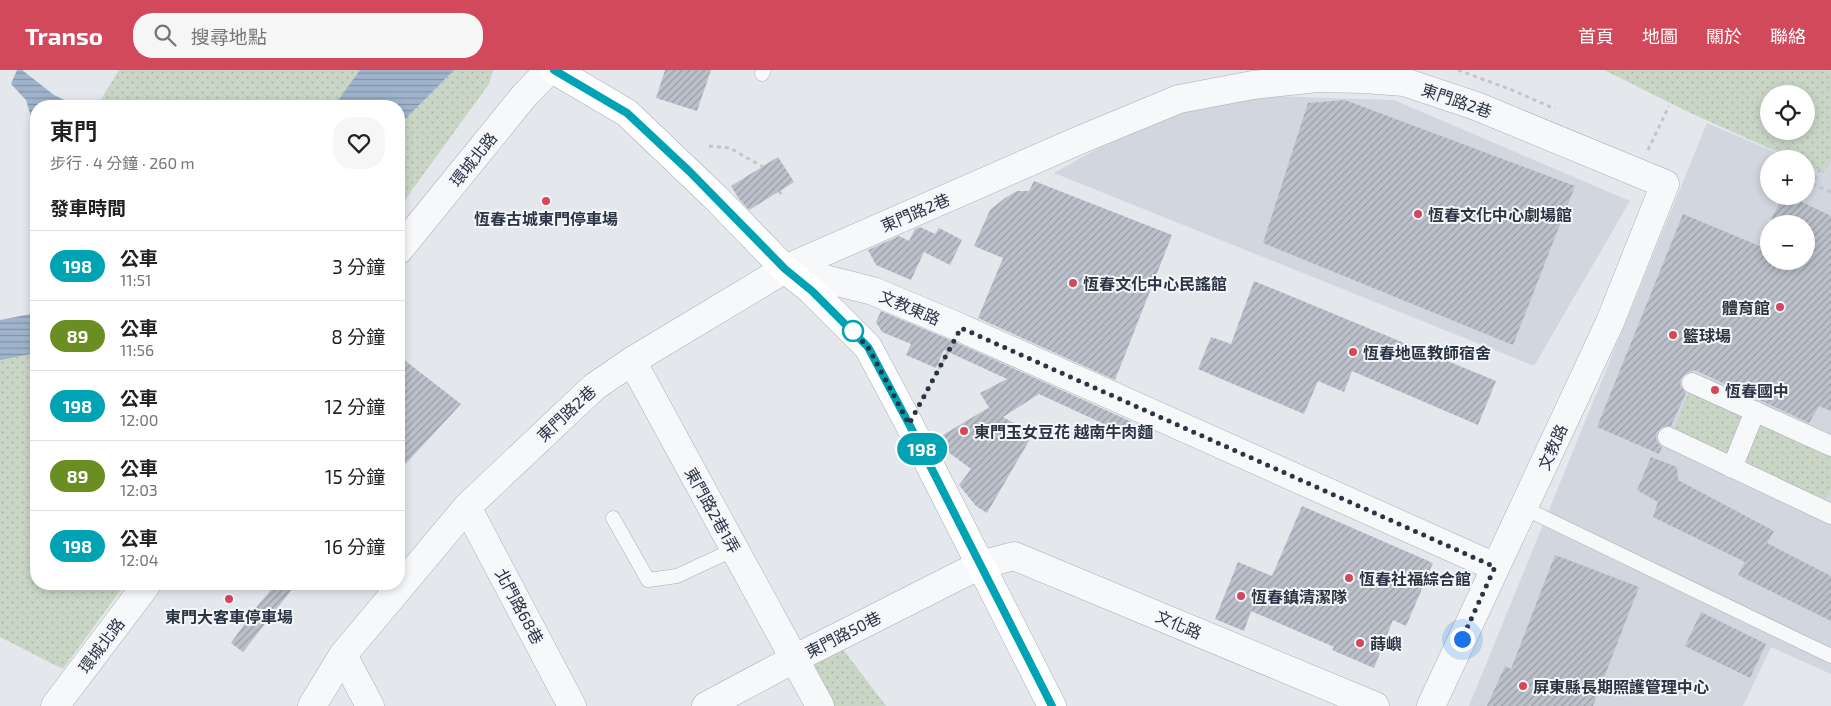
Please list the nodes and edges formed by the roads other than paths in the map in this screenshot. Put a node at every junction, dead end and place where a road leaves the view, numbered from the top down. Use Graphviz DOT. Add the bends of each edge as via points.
graph roads {
  1 [pos="549,70"];
  2 [pos="554,70"];
  3 [pos="1665,184"];
  4 [pos="405,243"];
  5 [pos="785,269"];
  6 [pos="632,361"];
  7 [pos="1692,383"];
  8 [pos="1755,411"];
  9 [pos="1668,438"];
  10 [pos="1831,446"];
  11 [pos="1732,468"];
  12 [pos="467,507"];
  13 [pos="1524,508"];
  14 [pos="1831,514"];
  15 [pos="613,518"];
  16 [pos="735,549"];
  17 [pos="980,565"];
  18 [pos="1495,567"];
  19 [pos="405,581"];
  20 [pos="142,590"];
  21 [pos="397,590"];
  22 [pos="343,655"];
  23 [pos="1831,656"];
  24 [pos="794,659"];
  25 [pos="55,706"];
  26 [pos="312,706"];
  27 [pos="370,706"];
  28 [pos="572,706"];
  29 [pos="706,706"];
  30 [pos="820,706"];
  31 [pos="1052,706"];
  32 [pos="1375,706"];
  33 [pos="1431,706"];
  1 -- 4 [label="street, 環城北路"];
  2 -- 5 [label="main road" via="627,113 717,198"];
  3 -- 5 [label="street, 東門路2巷" via="1476,106 1404,82 1317,78 1253,85 1179,99"];
  3 -- 13 [label="street, 文教路" via="1610,322"];
  5 -- 6 [label="street, 東門路2巷"];
  5 -- 17 [label="main road" via="868,347"];
  5 -- 18 [label="street, 文教東路" via="873,291"];
  6 -- 12 [label="street, 東門路2巷" via="594,387"];
  6 -- 16 [label="street, 東門路2巷1弄"];
  7 -- 8 [label="street"];
  8 -- 10 [label="street"];
  8 -- 11 [label="street"];
  9 -- 11 [label="street"];
  11 -- 14 [label="street"];
  12 -- 19 [label="street, 東門路2巷"];
  12 -- 28 [label="street, 北門路68巷"];
  13 -- 18 [label="street, 文教路"];
  13 -- 23 [label="lane"];
  15 -- 16 [label="lane" via="648,580 677,576"];
  16 -- 24 [label="street, 東門路2巷1弄"];
  17 -- 24 [label="street, 東門路50巷"];
  17 -- 31 [label="main road"];
  17 -- 32 [label="street, 文化路" via="1014,556"];
  18 -- 33 [label="street, 文教路"];
  20 -- 25 [label="street, 環城北路"];
  21 -- 22 [label="street, 東門路2巷"];
  22 -- 26 [label="street, 東門路2巷"];
  22 -- 27 [label="street"];
  24 -- 29 [label="street, 東門路50巷"];
  24 -- 30 [label="street, 東門路2巷1弄"];
}
